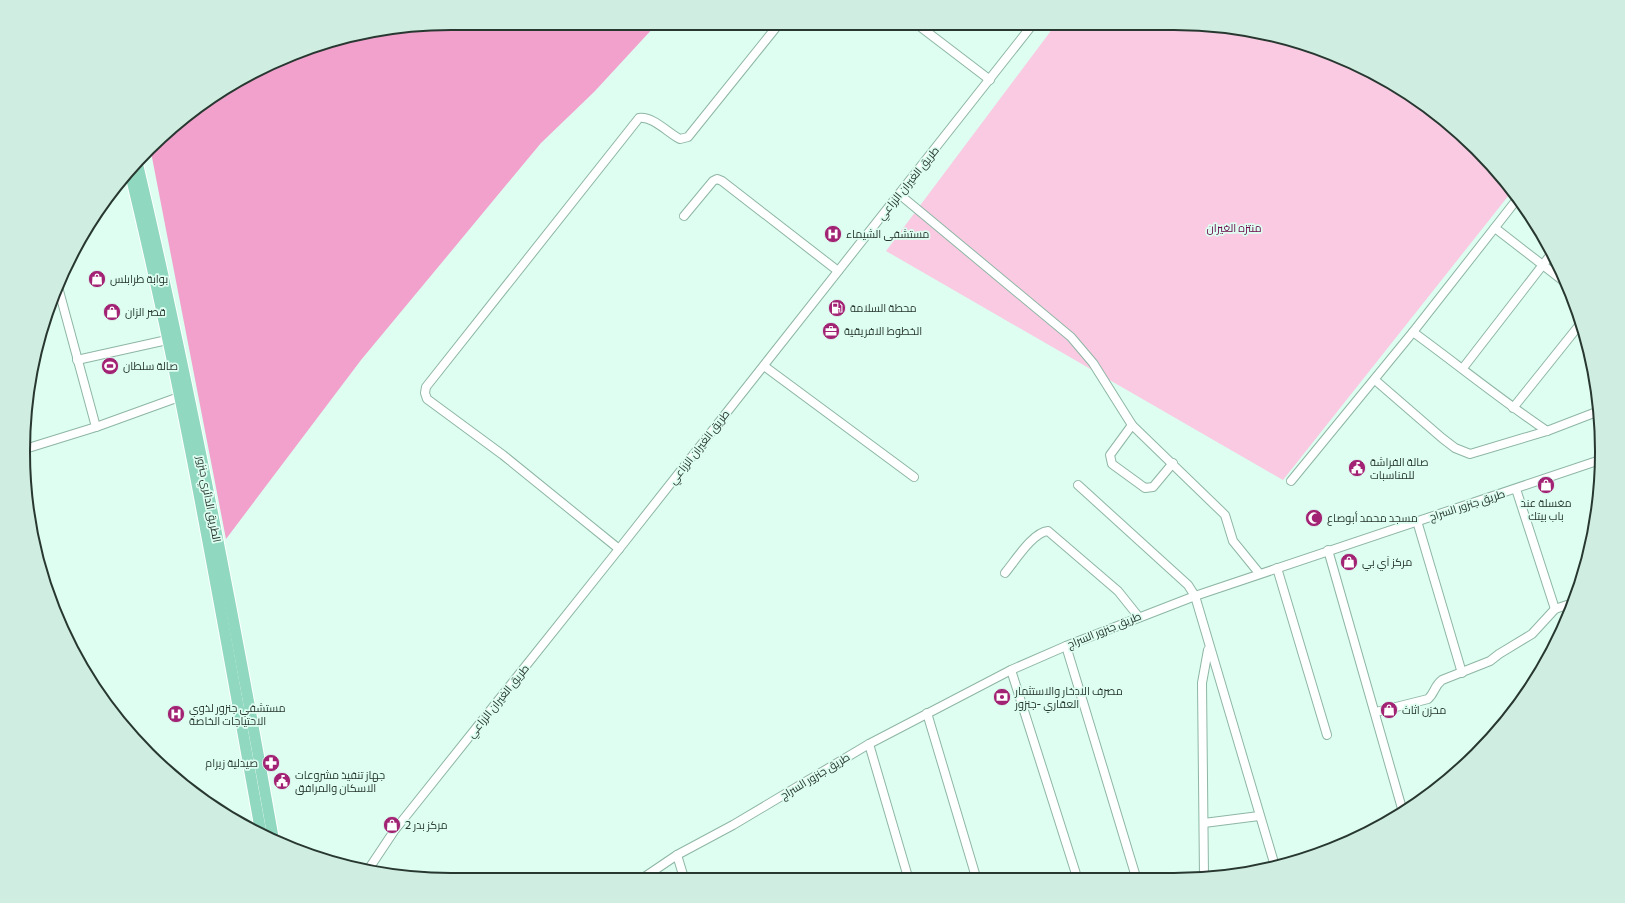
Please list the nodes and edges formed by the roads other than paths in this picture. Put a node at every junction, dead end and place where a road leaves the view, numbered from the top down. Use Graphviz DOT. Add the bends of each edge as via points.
graph roads {
  1 [pos="774,30"];
  2 [pos="925,30"];
  3 [pos="1028,30"];
  4 [pos="990,80"];
  5 [pos="139,170"];
  6 [pos="131,178"];
  7 [pos="899,194"];
  8 [pos="1514,203"];
  9 [pos="684,216"];
  10 [pos="1495,228"];
  11 [pos="1548,258"];
  12 [pos="1543,265"];
  13 [pos="838,271"];
  14 [pos="1557,276"];
  15 [pos="60,295"];
  16 [pos="1577,328"];
  17 [pos="1413,332"];
  18 [pos="167,340"];
  19 [pos="77,360"];
  20 [pos="764,366"];
  21 [pos="1463,368"];
  22 [pos="1375,380"];
  23 [pos="179,397"];
  24 [pos="1513,408"];
  25 [pos="1593,413"];
  26 [pos="1132,425"];
  27 [pos="96,427"];
  28 [pos="1547,431"];
  29 [pos="30,447"];
  30 [pos="1595,462"];
  31 [pos="1173,463"];
  32 [pos="914,477"];
  33 [pos="1291,481"];
  34 [pos="1078,485"];
  35 [pos="1516,489"];
  36 [pos="1417,520"];
  37 [pos="619,549"];
  38 [pos="1328,550"];
  39 [pos="1277,568"];
  40 [pos="1005,573"];
  41 [pos="1259,574"];
  42 [pos="1195,596"];
  43 [pos="1566,605"];
  44 [pos="1555,609"];
  45 [pos="1138,616"];
  46 [pos="1066,646"];
  47 [pos="1209,648"];
  48 [pos="1011,670"];
  49 [pos="1462,673"];
  50 [pos="1376,712"];
  51 [pos="927,713"];
  52 [pos="1327,735"];
  53 [pos="869,744"];
  54 [pos="1401,806"];
  55 [pos="1260,816"];
  56 [pos="1204,823"];
  57 [pos="260,827"];
  58 [pos="272,833"];
  59 [pos="677,855"];
  60 [pos="1273,861"];
  61 [pos="371,865"];
  62 [pos="1204,872"];
  63 [pos="650,873"];
  64 [pos="682,873"];
  65 [pos="907,873"];
  66 [pos="975,873"];
  67 [pos="1076,873"];
  68 [pos="1135,873"];
  1 -- 37 [label="street" via="688,137 680,139 650,120 639,118 426,388 427,399"];
  2 -- 4 [label="street"];
  3 -- 4 [label="street, طريق الغيران الزراعي"];
  4 -- 7 [label="street, طريق الغيران الزراعي"];
  5 -- 58 [label="main road, الطريق الدائري جنزور" via="168,296 214,521"];
  6 -- 18 [label="main road, الطريق الدائري جنزور" via="154,270"];
  7 -- 13 [label="street, طريق الغيران الزراعي"];
  7 -- 26 [label="street" via="1071,337 1093,363"];
  8 -- 10 [label="street"];
  9 -- 13 [label="street" via="713,181 722,181"];
  10 -- 12 [label="street"];
  10 -- 17 [label="street"];
  11 -- 12 [label="street"];
  12 -- 14 [label="street"];
  12 -- 21 [label="street"];
  13 -- 20 [label="street, طريق الغيران الزراعي"];
  15 -- 19 [label="street"];
  16 -- 24 [label="street"];
  17 -- 21 [label="street"];
  17 -- 22 [label="street"];
  18 -- 19 [label="street"];
  18 -- 23 [label="main road, الطريق الدائري جنزور"];
  19 -- 27 [label="street"];
  20 -- 32 [label="street"];
  20 -- 37 [label="street, طريق الغيران الزراعي"];
  21 -- 24 [label="street"];
  22 -- 28 [label="street" via="1442,438 1470,454"];
  22 -- 33 [label="street"];
  23 -- 27 [label="street"];
  23 -- 57 [label="main road, الطريق الدائري جنزور"];
  24 -- 28 [label="street"];
  25 -- 28 [label="street"];
  26 -- 31 [label="street"];
  26 -- 31 [label="street" via="1110,455 1112,464 1129,479 1145,488 1153,487"];
  27 -- 29 [label="street"];
  30 -- 35 [label="street, طريق جنزور السراج"];
  31 -- 41 [label="street" via="1225,515 1233,541"];
  34 -- 42 [label="street" via="1188,585"];
  35 -- 36 [label="street, طريق جنزور السراج"];
  35 -- 44 [label="street"];
  36 -- 38 [label="street, طريق جنزور السراج"];
  36 -- 49 [label="street"];
  37 -- 61 [label="street, طريق الغيران الزراعي" via="394,831"];
  38 -- 39 [label="street, طريق جنزور السراج"];
  38 -- 50 [label="street"];
  39 -- 41 [label="street, طريق جنزور السراج"];
  39 -- 52 [label="street"];
  40 -- 45 [label="street" via="1035,537 1048,531 1118,591"];
  41 -- 42 [label="street, طريق جنزور السراج"];
  42 -- 45 [label="street, طريق جنزور السراج"];
  42 -- 47 [label="street"];
  43 -- 44 [label="street"];
  44 -- 49 [label="street" via="1532,634 1490,661"];
  45 -- 46 [label="street, طريق جنزور السراج"];
  46 -- 48 [label="street, طريق جنزور السراج"];
  46 -- 68 [label="street"];
  47 -- 55 [label="street"];
  47 -- 56 [label="street" via="1202,683"];
  48 -- 51 [label="street, طريق جنزور السراج"];
  48 -- 67 [label="street"];
  49 -- 50 [label="street" via="1436,684 1432,696 1428,699"];
  50 -- 54 [label="street"];
  51 -- 53 [label="street, طريق جنزور السراج"];
  51 -- 66 [label="street"];
  53 -- 59 [label="street, طريق جنزور السراج" via="733,825"];
  53 -- 65 [label="street"];
  55 -- 56 [label="street"];
  55 -- 60 [label="street"];
  56 -- 62 [label="street"];
  59 -- 63 [label="street, طريق جنزور السراج"];
  59 -- 64 [label="street"];
}
